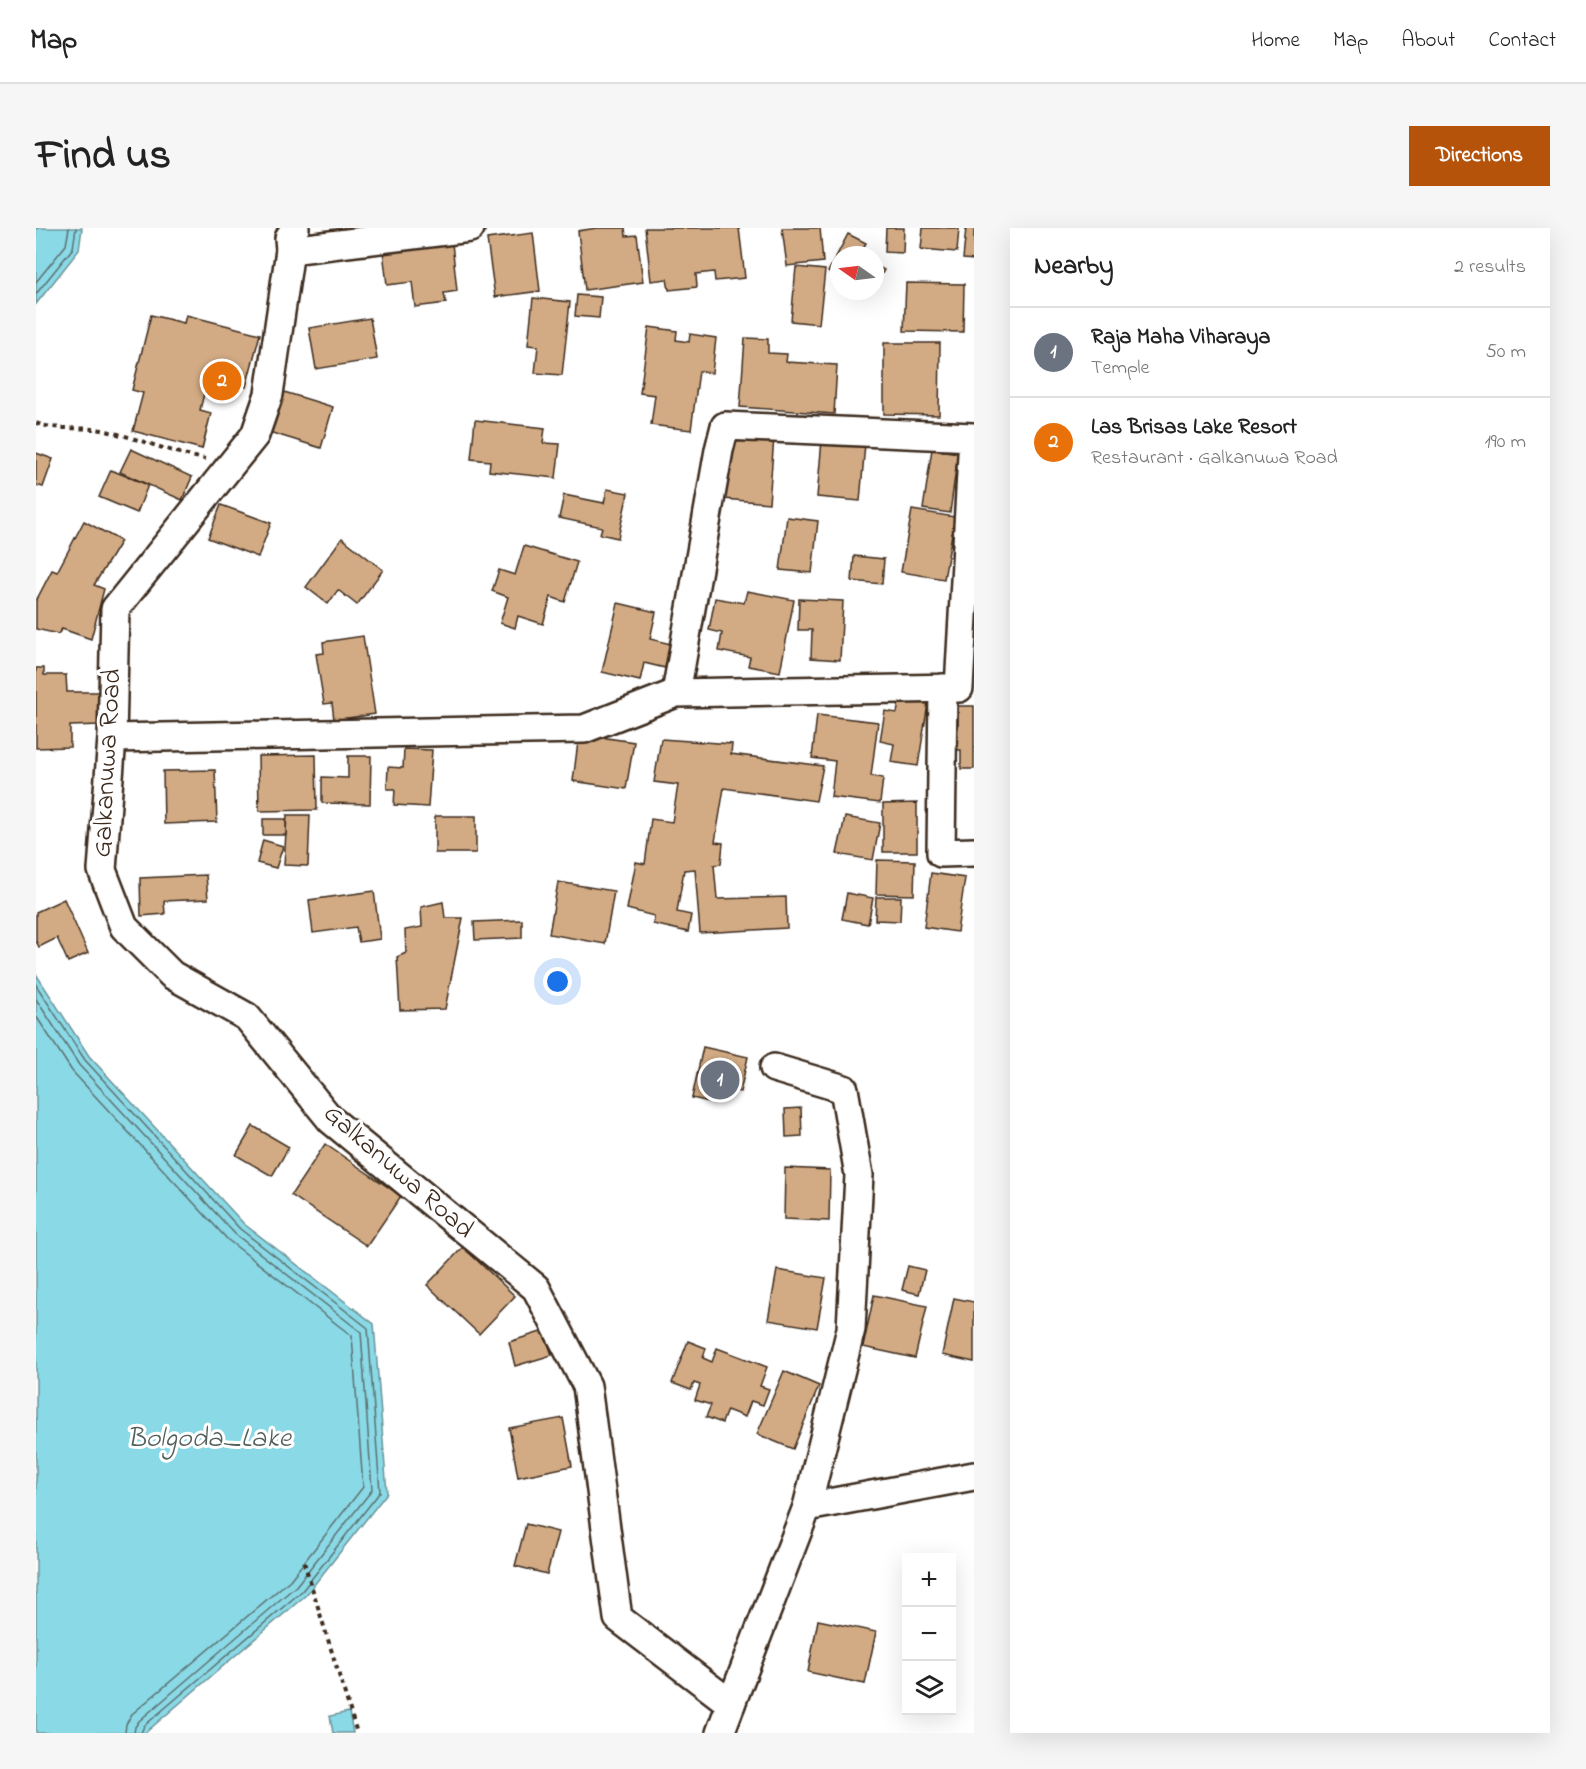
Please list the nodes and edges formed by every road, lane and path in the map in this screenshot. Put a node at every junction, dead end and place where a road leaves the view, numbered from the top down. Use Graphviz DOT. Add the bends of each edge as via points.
graph roads {
  1 [pos="470,228"];
  2 [pos="292,239"];
  3 [pos="36,423"];
  4 [pos="973,437"];
  5 [pos="233,463"];
  6 [pos="943,688"];
  7 [pos="676,693"];
  8 [pos="111,738"];
  9 [pos="974,852"];
  10 [pos="774,1068"];
  11 [pos="974,1476"];
  12 [pos="807,1507"];
  13 [pos="304,1562"];
  14 [pos="731,1704"];
  15 [pos="357,1733"];
  16 [pos="720,1733"];
  1 -- 2 [label="street"];
  2 -- 5 [label="street, Galkanuwa Road" via="268,394 255,435"];
  3 -- 5 [label="path" via="49,428 108,431 184,455"];
  4 -- 6 [label="street" via="959,688"];
  4 -- 7 [label="street" via="725,426"];
  5 -- 8 [label="street, Galkanuwa Road" via="115,609"];
  6 -- 7 [label="street"];
  6 -- 9 [label="street" via="941,853"];
  7 -- 8 [label="street" via="584,729"];
  8 -- 14 [label="street, Galkanuwa Road" via="102,870 124,927 172,975 248,1017 332,1120 536,1288 587,1386 618,1618"];
  10 -- 12 [label="street" via="844,1089 859,1174 850,1329"];
  11 -- 12 [label="street"];
  12 -- 14 [label="street"];
  13 -- 15 [label="path"];
  14 -- 16 [label="street"];
}
